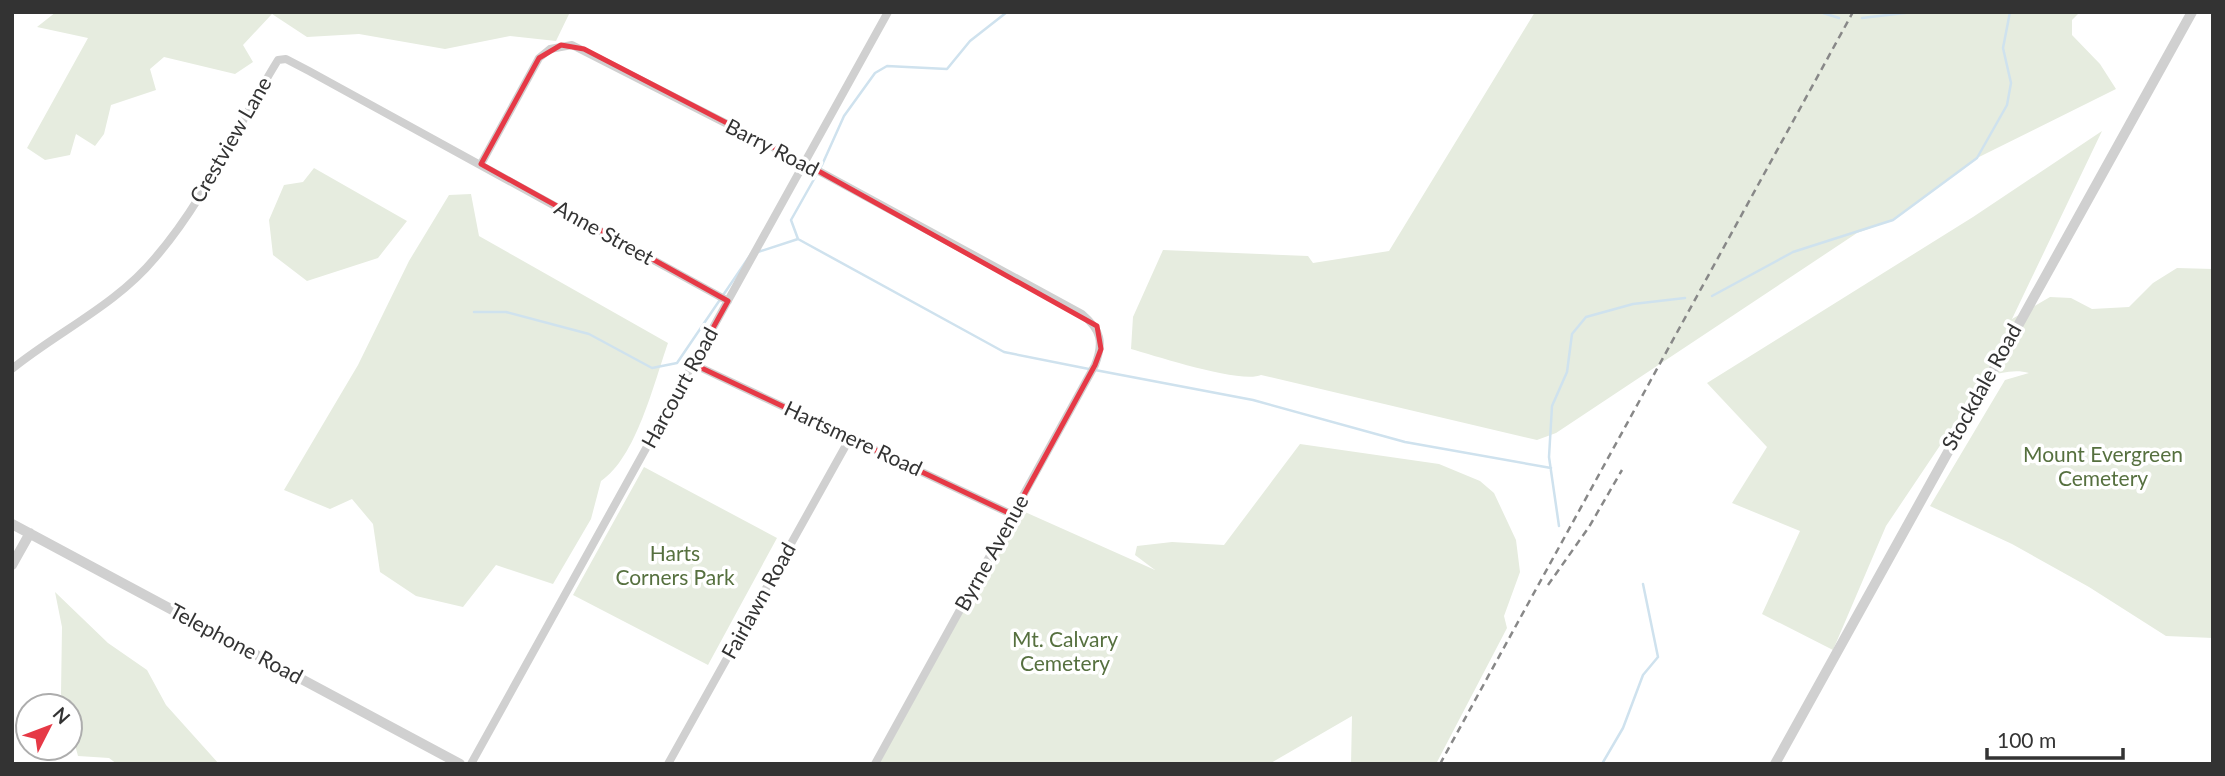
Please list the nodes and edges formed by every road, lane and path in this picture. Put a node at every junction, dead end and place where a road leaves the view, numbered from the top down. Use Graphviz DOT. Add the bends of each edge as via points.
graph roads {
  1 [pos="888,12"];
  2 [pos="2192,12"];
  3 [pos="804,163"];
  4 [pos="481,164"];
  5 [pos="728,301"];
  6 [pos="1101,339"];
  7 [pos="693,364"];
  8 [pos="12,369"];
  9 [pos="850,438"];
  10 [pos="1013,515"];
  11 [pos="12,524"];
  12 [pos="30,533"];
  13 [pos="12,565"];
  14 [pos="460,764"];
  15 [pos="471,764"];
  16 [pos="668,764"];
  17 [pos="875,764"];
  18 [pos="1775,764"];
  1 -- 3 [label="street, Harcourt Road"];
  2 -- 18 [label="street, Stockdale Road"];
  3 -- 4 [label="street, Barry Road" via="584,49 561,45 539,58"];
  3 -- 5 [label="street, Harcourt Road"];
  3 -- 6 [label="street, Barry Road" via="1082,314 1097,326"];
  4 -- 5 [label="street, Anne Street"];
  4 -- 8 [label="street, Crestview Lane" via="286,59 278,60 197,202 154,260 104,306"];
  5 -- 7 [label="street, Harcourt Road"];
  6 -- 10 [label="street, Byrne Avenue" via="1095,365"];
  7 -- 9 [label="street, Hartsmere Road"];
  7 -- 15 [label="street, Harcourt Road"];
  9 -- 10 [label="street, Hartsmere Road"];
  9 -- 16 [label="street, Fairlawn Road"];
  10 -- 17 [label="street, Byrne Avenue"];
  11 -- 12 [label="street, Telephone Road"];
  12 -- 13 [label="street"];
  12 -- 14 [label="street, Telephone Road"];
}
